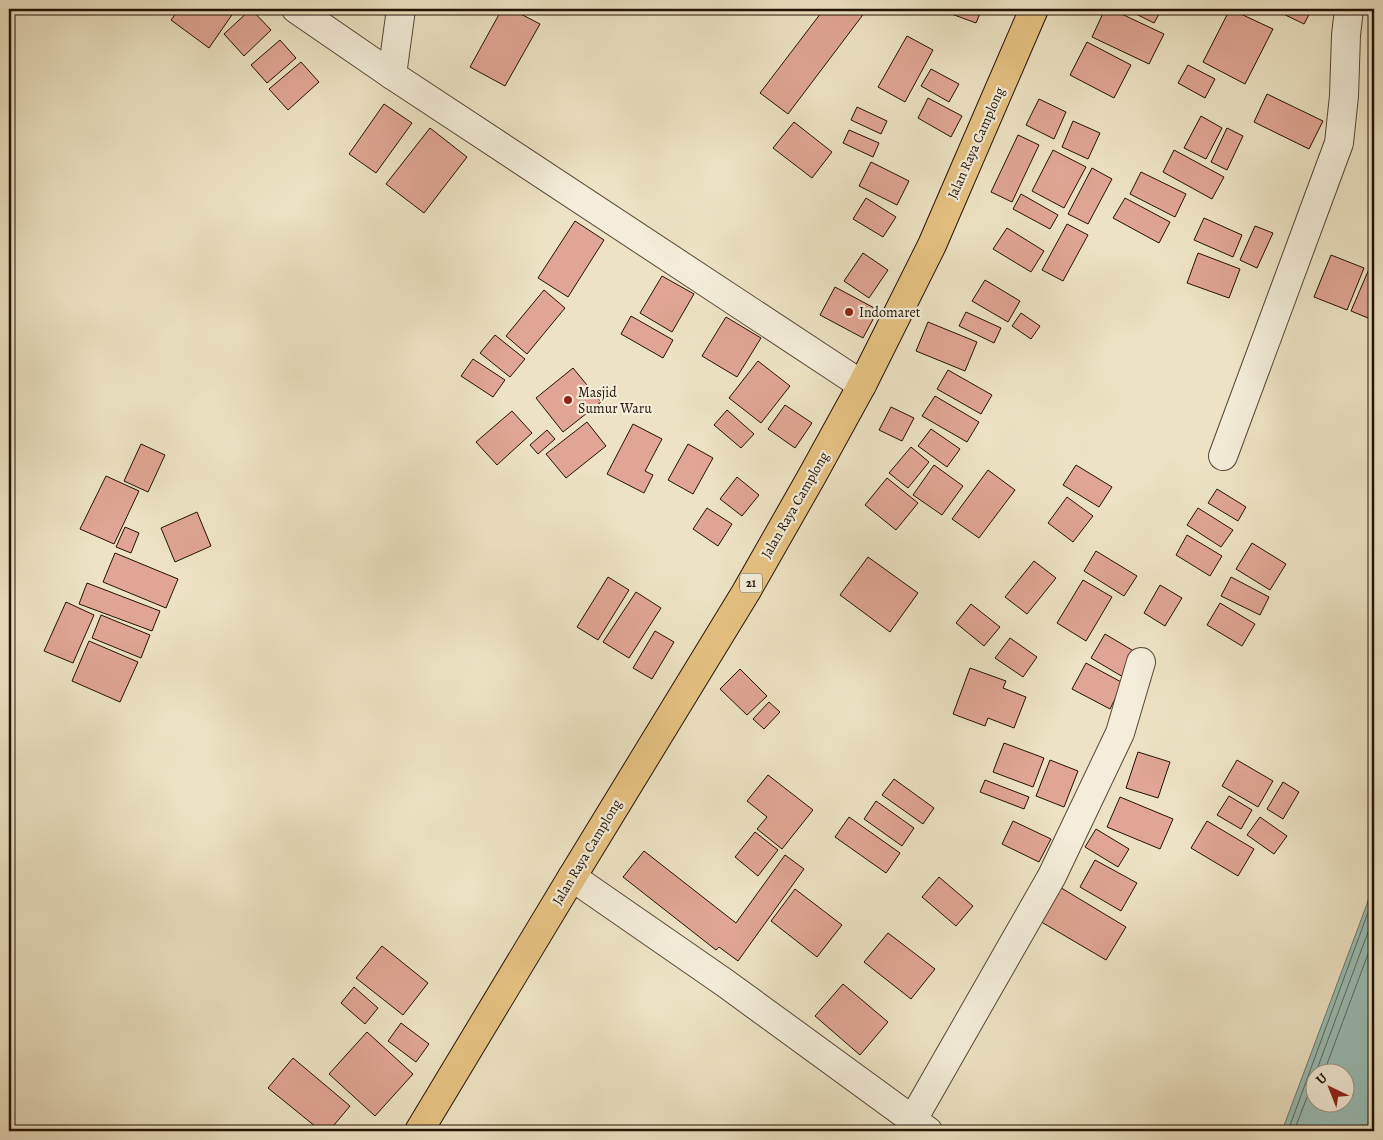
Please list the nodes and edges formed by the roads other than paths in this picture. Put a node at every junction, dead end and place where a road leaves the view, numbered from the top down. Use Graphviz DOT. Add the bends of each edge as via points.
graph roads {
  1 [pos="296,9"];
  2 [pos="401,9"];
  3 [pos="1034,9"];
  4 [pos="1349,9"];
  5 [pos="392,75"];
  6 [pos="862,385"];
  7 [pos="1223,456"];
  8 [pos="1141,662"];
  9 [pos="572,877"];
  10 [pos="920,1126"];
  11 [pos="419,1131"];
  1 -- 5 [label="street"];
  2 -- 5 [label="street"];
  3 -- 6 [label="highway, Jalan Raya Camplong / 21" via="932,245"];
  4 -- 7 [label="street" via="1339,143"];
  5 -- 6 [label="street"];
  6 -- 9 [label="highway, Jalan Raya Camplong / 21" via="746,592"];
  8 -- 10 [label="street" via="1120,733 1052,876"];
  9 -- 10 [label="street" via="725,983"];
  9 -- 11 [label="highway, Jalan Raya Camplong / 21"];
}
